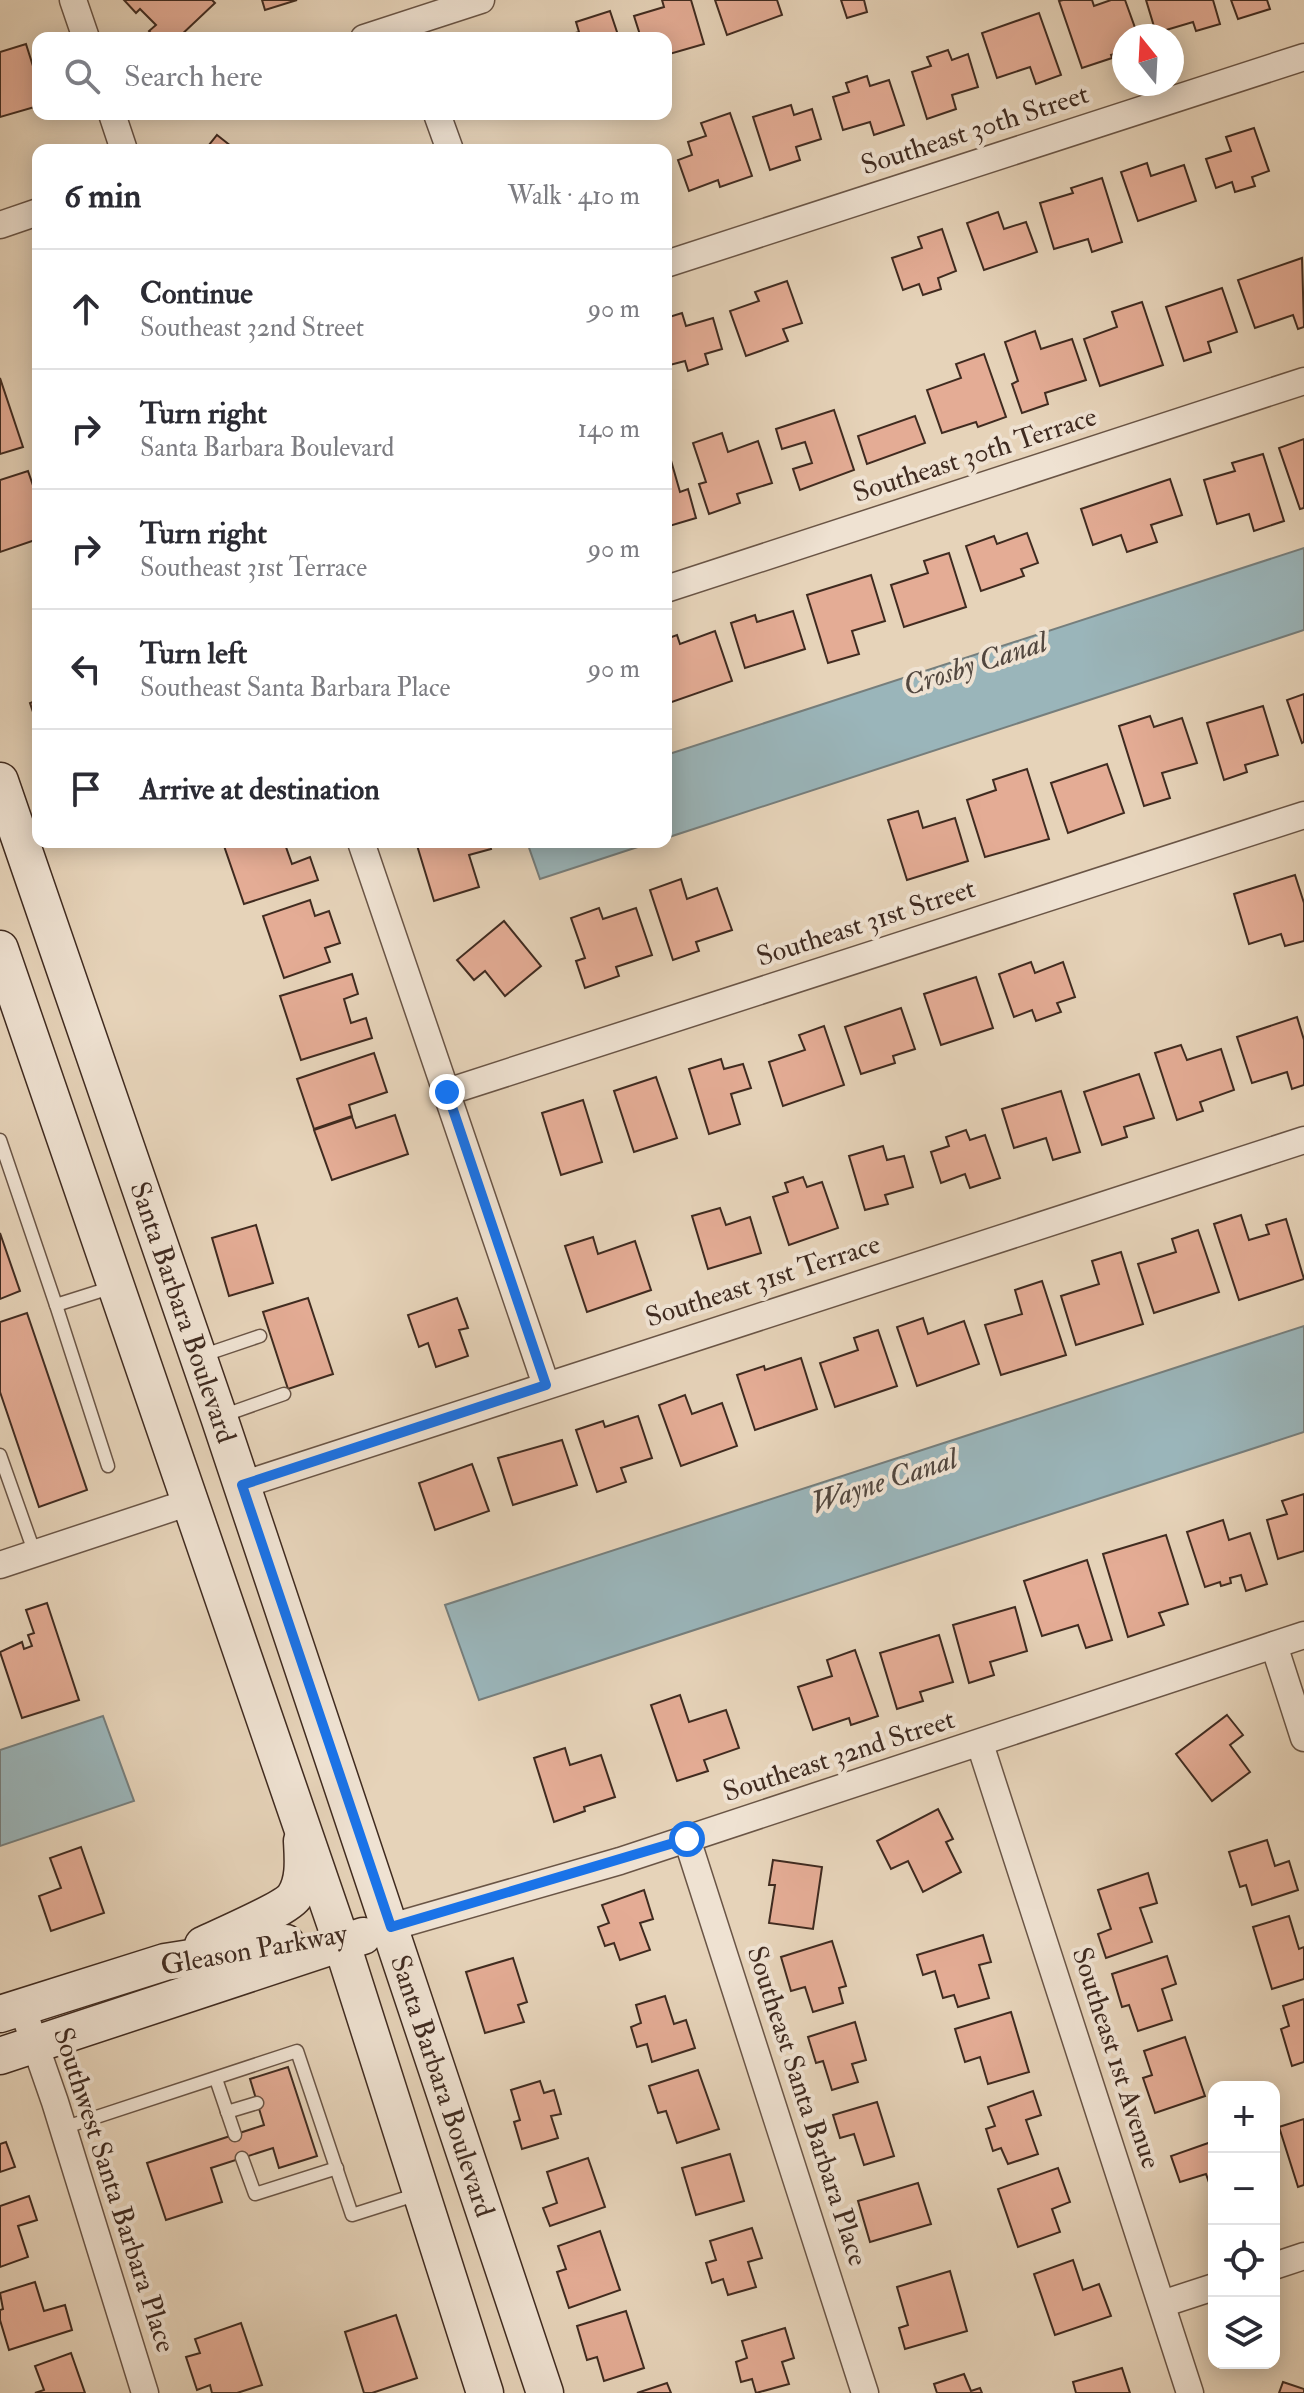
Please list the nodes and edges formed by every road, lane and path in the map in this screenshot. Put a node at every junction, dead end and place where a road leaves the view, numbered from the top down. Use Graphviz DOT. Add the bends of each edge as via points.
graph roads {
  1 [pos="73,0"];
  2 [pos="481,0"];
  3 [pos="409,31"];
  4 [pos="84,32"];
  5 [pos="1304,57"];
  6 [pos="120,120"];
  7 [pos="439,120"];
  8 [pos="123,144"];
  9 [pos="448,144"];
  10 [pos="32,214"];
  11 [pos="0,225"];
  12 [pos="672,262"];
  13 [pos="1304,381"];
  14 [pos="672,587"];
  15 [pos="0,781"];
  16 [pos="1304,815"];
  17 [pos="363,848"];
  18 [pos="0,949"];
  19 [pos="447,1092"];
  20 [pos="0,1140"];
  21 [pos="1304,1140"];
  22 [pos="116,1286"];
  23 [pos="56,1305"];
  24 [pos="260,1336"];
  25 [pos="198,1357"];
  26 [pos="546,1385"];
  27 [pos="284,1394"];
  28 [pos="219,1417"];
  29 [pos="0,1455"];
  30 [pos="108,1466"];
  31 [pos="242,1485"];
  32 [pos="190,1502"];
  33 [pos="35,1554"];
  34 [pos="0,1565"];
  35 [pos="1304,1635"];
  36 [pos="1274,1645"];
  37 [pos="1304,1738"];
  38 [pos="980,1744"];
  39 [pos="300,1822"];
  40 [pos="687,1839"];
  41 [pos="391,1927"];
  42 [pos="341,1939"];
  43 [pos="165,1962"];
  44 [pos="11,2011"];
  45 [pos="34,2045"];
  46 [pos="0,2056"];
  47 [pos="216,2079"];
  48 [pos="257,2103"];
  49 [pos="227,2112"];
  50 [pos="63,2128"];
  51 [pos="235,2135"];
  52 [pos="242,2158"];
  53 [pos="337,2168"];
  54 [pos="421,2193"];
  55 [pos="1304,2256"];
  56 [pos="1280,2264"];
  57 [pos="1208,2289"];
  58 [pos="1162,2304"];
  59 [pos="145,2393"];
  60 [pos="485,2393"];
  61 [pos="545,2393"];
  62 [pos="865,2393"];
  63 [pos="1190,2393"];
  1 -- 4 [label="street"];
  2 -- 3 [label="street"];
  5 -- 12 [label="street, Southeast 30th Street"];
  6 -- 8 [label="street"];
  7 -- 9 [label="street"];
  10 -- 11 [label="street"];
  13 -- 14 [label="street, Southeast 30th Terrace"];
  15 -- 25 [label="main road, Santa Barbara Boulevard"];
  16 -- 19 [label="street, Southeast 31st Street"];
  17 -- 19 [label="street"];
  18 -- 22 [label="main road, Santa Barbara Boulevard"];
  19 -- 26 [label="street"];
  20 -- 23 [label="lane"];
  21 -- 26 [label="street, Southeast 31st Terrace"];
  22 -- 23 [label="lane"];
  22 -- 32 [label="main road, Santa Barbara Boulevard"];
  23 -- 30 [label="lane"];
  24 -- 25 [label="lane"];
  25 -- 28 [label="main road, Santa Barbara Boulevard"];
  26 -- 31 [label="street, Southeast 31st Terrace"];
  27 -- 28 [label="lane"];
  28 -- 31 [label="main road, Santa Barbara Boulevard"];
  29 -- 33 [label="lane"];
  31 -- 41 [label="main road, Santa Barbara Boulevard"];
  32 -- 33 [label="street"];
  32 -- 39 [label="main road, Santa Barbara Boulevard"];
  33 -- 34 [label="street"];
  35 -- 36 [label="street, Southeast 32nd Street"];
  36 -- 37 [label="street"];
  36 -- 38 [label="street, Southeast 32nd Street"];
  38 -- 40 [label="street, Southeast 32nd Street"];
  38 -- 58 [label="street, Southeast 1st Avenue"];
  39 -- 42 [label="main road, Santa Barbara Boulevard"];
  39 -- 43 [label="main road" via="304,1871 293,1898"];
  40 -- 41 [label="street, Southeast 32nd Street"];
  40 -- 62 [label="street, Southeast Santa Barbara Place"];
  41 -- 42 [label="main road, Gleason Parkway"];
  41 -- 61 [label="main road, Santa Barbara Boulevard"];
  42 -- 43 [label="main road, Gleason Parkway"];
  42 -- 45 [label="main road, Gleason Parkway"];
  42 -- 54 [label="main road, Santa Barbara Boulevard"];
  43 -- 44 [label="main road, Gleason Parkway"];
  44 -- 45 [label="street, Southwest Santa Barbara Place"];
  45 -- 46 [label="main road, Gleason Parkway"];
  45 -- 50 [label="street, Southwest Santa Barbara Place"];
  47 -- 49 [label="lane"];
  47 -- 50 [label="lane"];
  47 -- 53 [label="lane" via="297,2051 314,2124"];
  48 -- 49 [label="lane"];
  49 -- 51 [label="lane"];
  50 -- 59 [label="street, Southwest Santa Barbara Place"];
  52 -- 53 [label="lane" via="255,2194"];
  53 -- 54 [label="lane" via="352,2215"];
  54 -- 60 [label="main road, Santa Barbara Boulevard"];
  55 -- 56 [label="street"];
  57 -- 58 [label="street"];
  58 -- 63 [label="street, Southeast 1st Avenue"];
}
